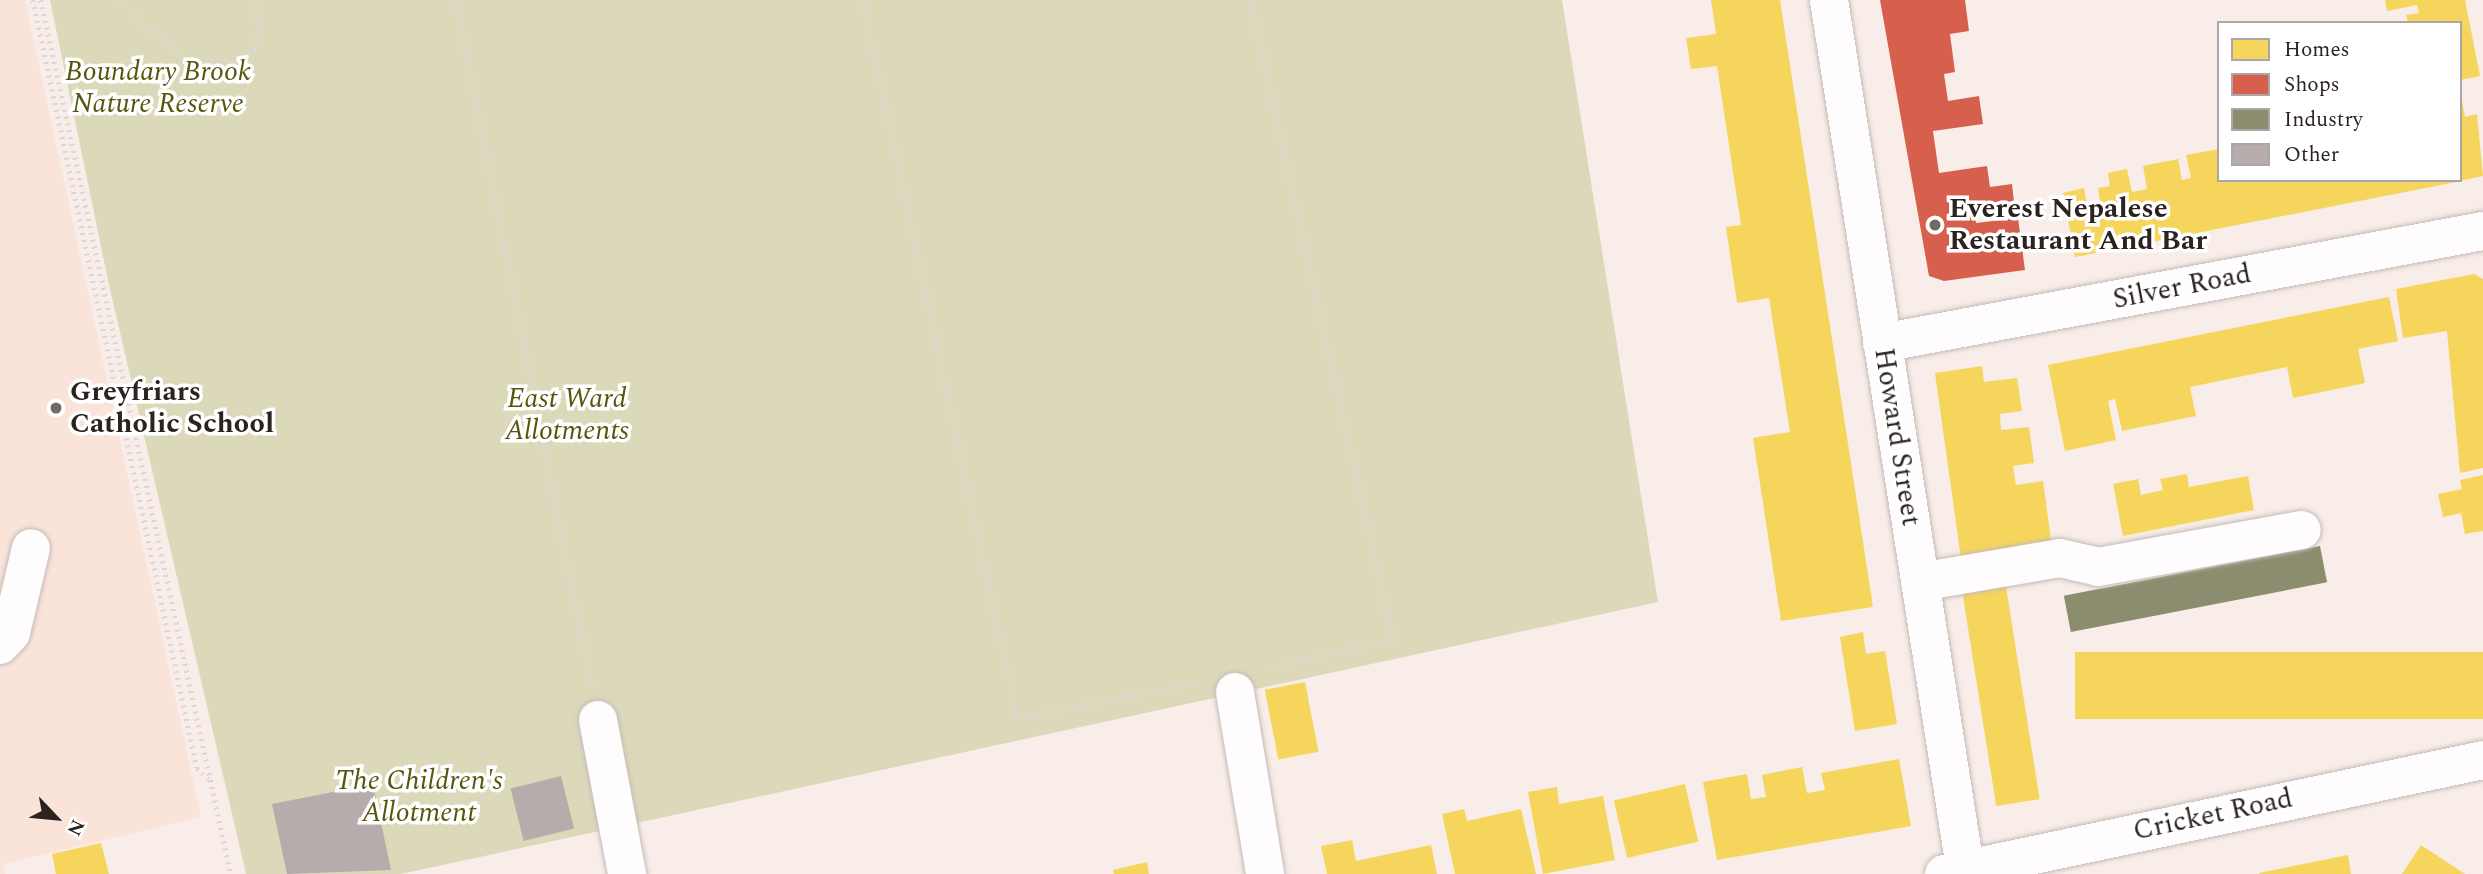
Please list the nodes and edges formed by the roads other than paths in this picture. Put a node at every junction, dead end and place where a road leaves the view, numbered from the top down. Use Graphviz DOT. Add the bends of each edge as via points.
graph roads {
  1 [pos="1829,0"];
  2 [pos="2483,231"];
  3 [pos="1882,343"];
  4 [pos="2302,530"];
  5 [pos="31,548"];
  6 [pos="1920,582"];
  7 [pos="0,645"];
  8 [pos="1234,684"];
  9 [pos="598,720"];
  10 [pos="2483,760"];
  11 [pos="1958,871"];
  12 [pos="627,874"];
  13 [pos="1265,874"];
  1 -- 3 [label="street, Howard Street"];
  2 -- 3 [label="street, Silver Road"];
  3 -- 6 [label="street, Howard Street"];
  4 -- 6 [label="street" via="2098,567 2060,558"];
  5 -- 7 [label="street" via="11,633"];
  6 -- 11 [label="street, Howard Street"];
  8 -- 13 [label="street"];
  9 -- 12 [label="street"];
  10 -- 11 [label="street, Cricket Road"];
}
